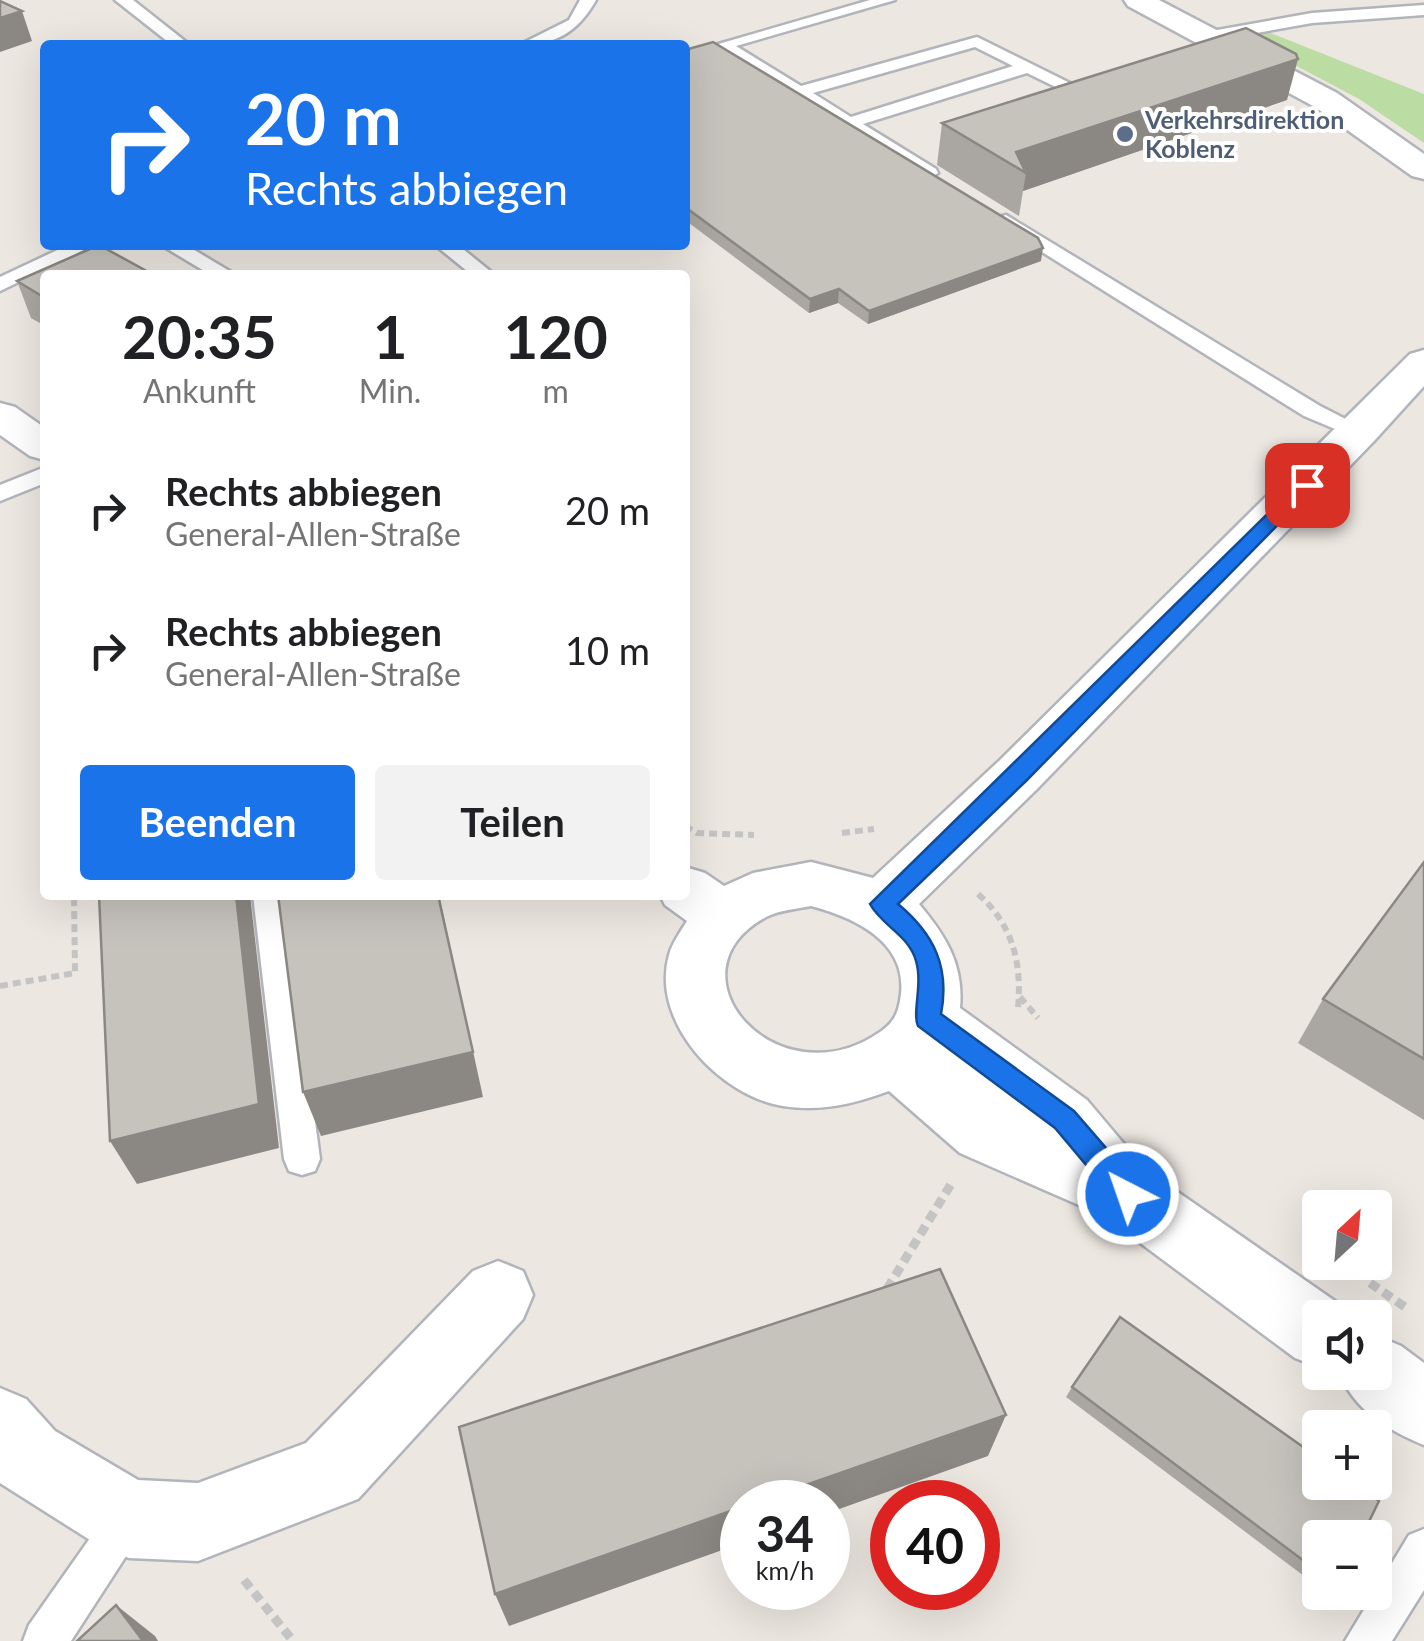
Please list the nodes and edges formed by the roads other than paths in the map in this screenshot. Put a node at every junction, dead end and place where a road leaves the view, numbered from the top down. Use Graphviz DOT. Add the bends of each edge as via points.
graph roads {
  1 [pos="123,0"];
  2 [pos="588,0"];
  3 [pos="887,0"];
  4 [pos="1138,0"];
  5 [pos="1424,10"];
  6 [pos="1206,37"];
  7 [pos="175,40"];
  8 [pos="538,40"];
  9 [pos="1028,67"];
  10 [pos="798,92"];
  11 [pos="1049,108"];
  12 [pos="848,123"];
  13 [pos="1424,170"];
  14 [pos="953,188"];
  15 [pos="986,209"];
  16 [pos="74,250"];
  17 [pos="180,250"];
  18 [pos="452,250"];
  19 [pos="217,270"];
  20 [pos="478,270"];
  21 [pos="0,285"];
  22 [pos="1424,362"];
  23 [pos="0,416"];
  24 [pos="1360,432"];
  25 [pos="40,444"];
  26 [pos="40,476"];
  27 [pos="0,494"];
  28 [pos="271,900"];
  29 [pos="704,902"];
  30 [pos="882,904"];
  31 [pos="911,1038"];
  32 [pos="302,1158"];
  33 [pos="498,1295"];
  34 [pos="1302,1319"];
  35 [pos="1392,1384"];
  36 [pos="1424,1408"];
  37 [pos="0,1425"];
  38 [pos="129,1519"];
  39 [pos="1424,1550"];
  40 [pos="45,1641"];
  41 [pos="1368,1641"];
  1 -- 7 [label="lane"];
  2 -- 8 [label="lane" via="575,23"];
  3 -- 10 [label="lane" via="723,45"];
  4 -- 6 [label="street"];
  5 -- 6 [label="lane" via="1312,18"];
  6 -- 13 [label="street" via="1326,100"];
  9 -- 10 [label="lane" via="977,42"];
  9 -- 11 [label="lane" via="1085,95"];
  9 -- 12 [label="lane"];
  10 -- 12 [label="lane"];
  12 -- 14 [label="lane" via="913,154"];
  15 -- 24 [label="lane" via="1312,411"];
  16 -- 21 [label="lane"];
  17 -- 19 [label="lane"];
  18 -- 20 [label="lane"];
  22 -- 24 [label="street"];
  23 -- 25 [label="street"];
  24 -- 30 [label="street"];
  26 -- 27 [label="lane"];
  28 -- 32 [label="lane"];
  29 -- 30 [label="street" via="786,886 836,887"];
  29 -- 31 [label="street" via="695,994 726,1048 791,1080 828,1082 864,1074"];
  30 -- 31 [label="street" via="927,954 934,987"];
  31 -- 34 [label="street"];
  33 -- 38 [label="street" via="331,1472 198,1522"];
  35 -- 36 [label="street"];
  37 -- 38 [label="street" via="28,1458"];
  38 -- 40 [label="lane"];
  39 -- 41 [label="lane"];
}
